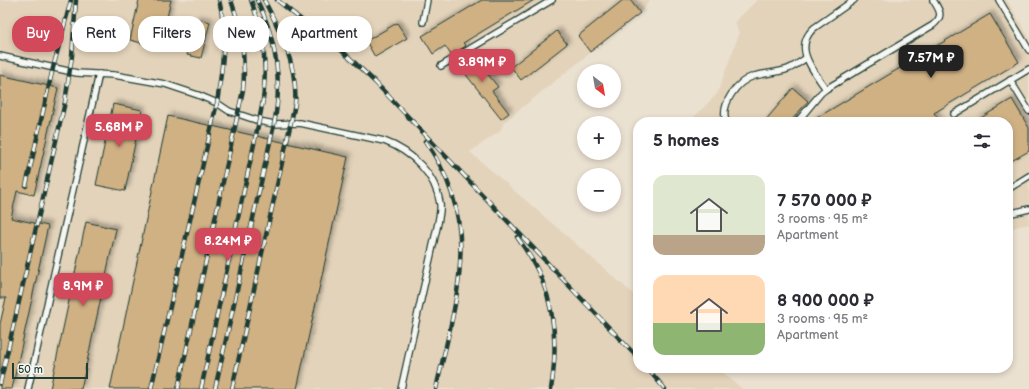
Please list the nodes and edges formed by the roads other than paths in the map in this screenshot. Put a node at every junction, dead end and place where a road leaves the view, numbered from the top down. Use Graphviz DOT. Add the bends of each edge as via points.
graph roads {
  1 [pos="428,0"];
  2 [pos="552,0"];
  3 [pos="854,0"];
  4 [pos="933,0"];
  5 [pos="999,0"];
  6 [pos="423,22"];
  7 [pos="1029,50"];
  8 [pos="0,56"];
  9 [pos="806,58"];
  10 [pos="441,66"];
  11 [pos="1029,69"];
  12 [pos="99,74"];
  13 [pos="1010,80"];
  14 [pos="826,89"];
  15 [pos="1029,111"];
  16 [pos="954,114"];
  17 [pos="725,117"];
  18 [pos="801,117"];
  19 [pos="1029,176"];
  20 [pos="1013,186"];
  21 [pos="1029,209"];
  22 [pos="1013,213"];
  23 [pos="28,389"];
  24 [pos="401,389"];
  1 -- 6 [label="lane"];
  2 -- 10 [label="lane"];
  3 -- 9 [label="lane" via="809,33 804,49"];
  4 -- 14 [label="lane" via="940,13 938,21"];
  5 -- 7 [label="lane"];
  8 -- 12 [label="lane" via="78,73"];
  9 -- 14 [label="lane"];
  9 -- 17 [label="lane" via="787,69 745,80 730,95 726,103"];
  11 -- 13 [label="lane"];
  12 -- 23 [label="lane"];
  12 -- 24 [label="lane" via="114,74 165,84 198,95 229,111 260,122 300,123 384,141 394,144 421,164 434,184 440,214"];
  13 -- 15 [label="lane"];
  13 -- 16 [label="lane"];
  14 -- 18 [label="lane"];
  19 -- 20 [label="lane"];
  21 -- 22 [label="lane"];
}
